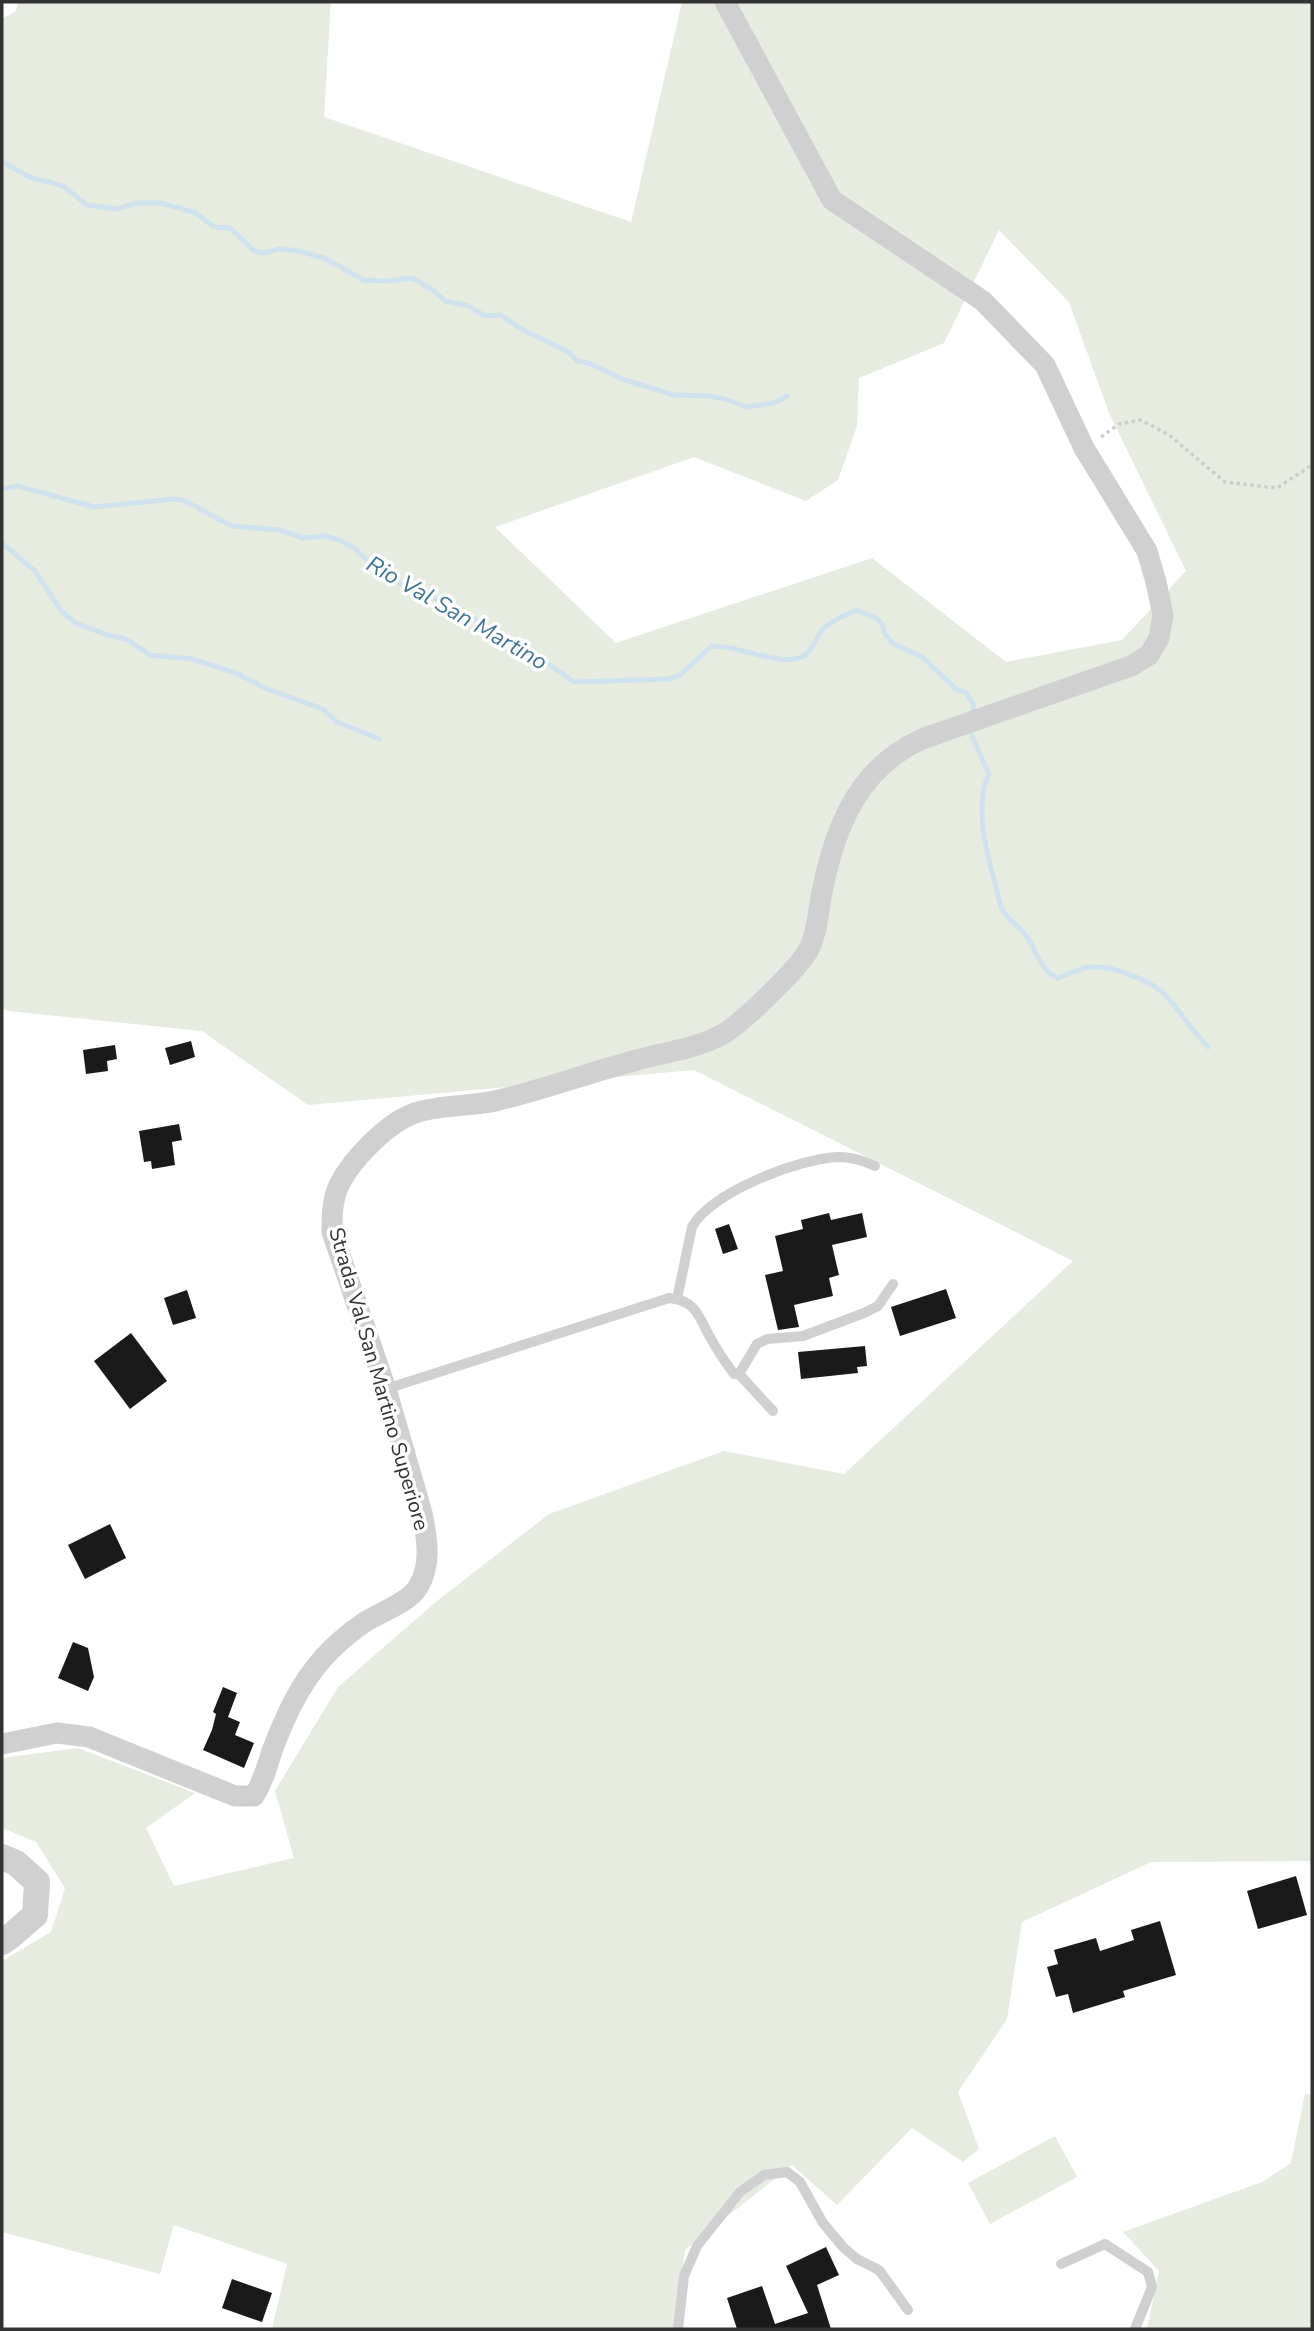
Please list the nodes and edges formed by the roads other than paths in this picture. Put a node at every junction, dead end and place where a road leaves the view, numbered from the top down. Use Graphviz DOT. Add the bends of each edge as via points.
graph roads {
  1 [pos="725,2"];
  2 [pos="875,1167"];
  3 [pos="893,1284"];
  4 [pos="677,1299"];
  5 [pos="739,1374"];
  6 [pos="386,1389"];
  7 [pos="773,1411"];
  8 [pos="2,1744"];
  9 [pos="2,1857"];
  10 [pos="2,1942"];
  11 [pos="1061,2264"];
  12 [pos="908,2310"];
  13 [pos="678,2329"];
  14 [pos="1135,2329"];
  1 -- 6 [label="street, Strada Val San Martino Superiore" via="832,200 983,301 1045,365 1084,448 1147,551 1163,615 1159,638 1149,655 1131,666 922,739 888,758 863,785 830,851 809,949 799,965 724,1034 699,1045 499,1100 414,1114 361,1153 338,1186 332,1232"];
  2 -- 4 [label="lane" via="854,1159 827,1159 775,1173 727,1194 698,1216 692,1227"];
  3 -- 5 [label="lane" via="878,1307 803,1336 757,1344"];
  4 -- 5 [label="lane" via="692,1306 702,1318 723,1358 734,1374"];
  4 -- 6 [label="lane"];
  5 -- 7 [label="lane"];
  6 -- 8 [label="street, Strada Val San Martino Superiore" via="424,1523 427,1555 423,1574 418,1588 339,1642 303,1684 254,1796 235,1796 89,1737 57,1733"];
  9 -- 10 [label="street" via="37,1882 35,1915"];
  11 -- 14 [label="lane" via="1105,2244 1148,2272 1152,2287"];
  12 -- 13 [label="lane" via="879,2270 843,2247 800,2182 787,2172 764,2175 740,2192 697,2246 684,2276"];
}
